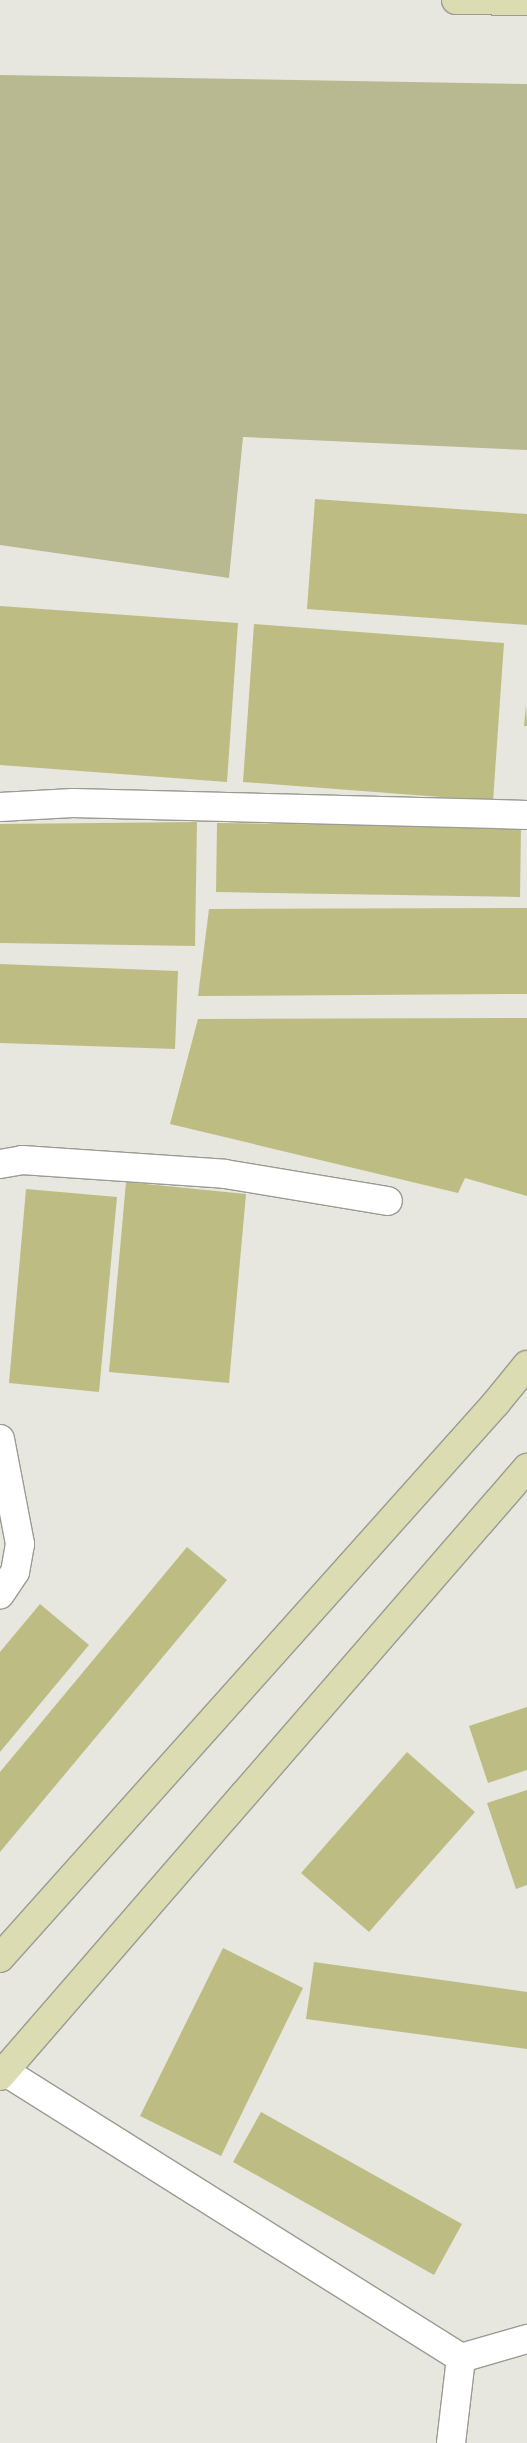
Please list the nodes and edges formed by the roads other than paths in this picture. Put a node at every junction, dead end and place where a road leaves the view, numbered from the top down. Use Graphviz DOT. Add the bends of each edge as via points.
graph roads {
  1 [pos="456,0"];
  2 [pos="527,1"];
  3 [pos="0,807"];
  4 [pos="527,815"];
  5 [pos="0,1164"];
  6 [pos="388,1201"];
  7 [pos="527,1365"];
  8 [pos="0,1438"];
  9 [pos="527,1468"];
  10 [pos="0,1594"];
  11 [pos="0,1958"];
  12 [pos="2,2074"];
  13 [pos="527,2338"];
  14 [pos="461,2358"];
  15 [pos="451,2443"];
  1 -- 2 [label="main road"];
  3 -- 4 [label="street" via="73,803"];
  5 -- 6 [label="street" via="22,1160 225,1174"];
  7 -- 11 [label="main road"];
  8 -- 10 [label="street" via="20,1544 16,1572"];
  9 -- 12 [label="main road"];
  12 -- 14 [label="street"];
  13 -- 14 [label="street"];
  14 -- 15 [label="street"];
}
